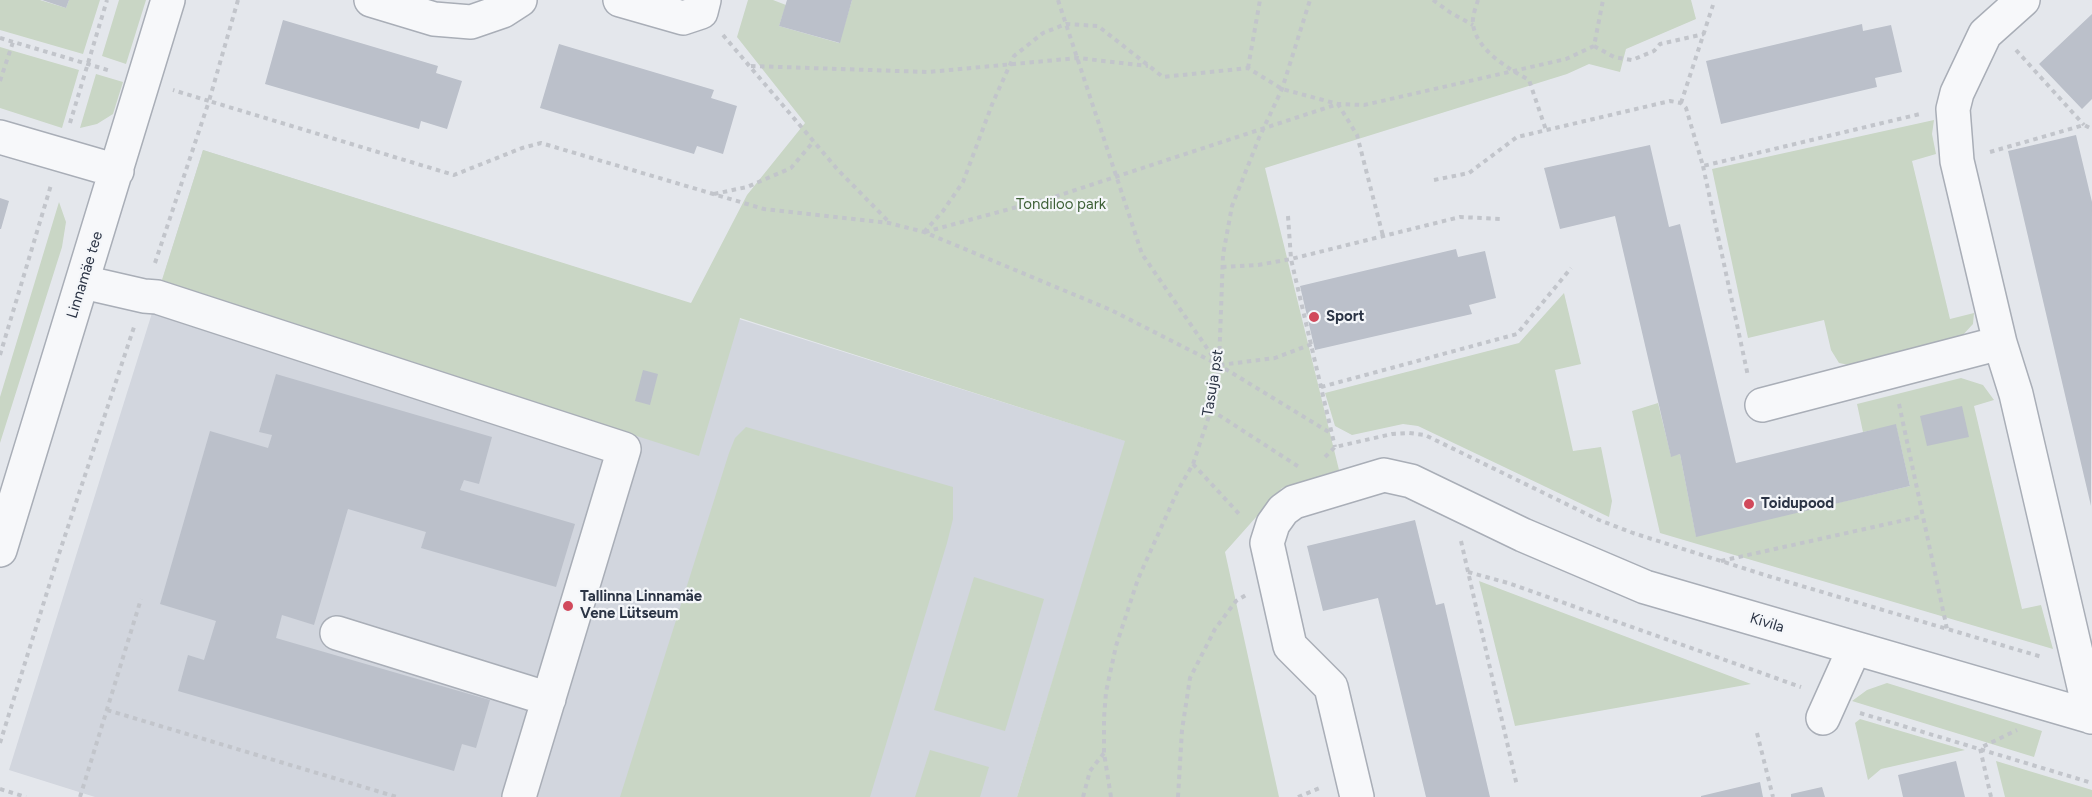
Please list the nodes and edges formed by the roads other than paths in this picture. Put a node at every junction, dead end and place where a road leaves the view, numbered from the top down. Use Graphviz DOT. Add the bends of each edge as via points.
graph roads {
  1 [pos="168,0"];
  2 [pos="371,0"];
  3 [pos="520,0"];
  4 [pos="620,0"];
  5 [pos="2024,0"];
  6 [pos="703,6"];
  7 [pos="0,137"];
  8 [pos="117,171"];
  9 [pos="83,282"];
  10 [pos="2000,343"];
  11 [pos="1762,405"];
  12 [pos="0,550"];
  13 [pos="338,633"];
  14 [pos="1854,649"];
  15 [pos="549,699"];
  16 [pos="1828,708"];
  17 [pos="2091,717"];
  18 [pos="519,797"];
  19 [pos="1357,797"];
  1 -- 8 [label="street, Linnamäe tee"];
  2 -- 3 [label="street" via="434,19 471,22 503,11"];
  4 -- 6 [label="street" via="683,18"];
  5 -- 10 [label="street" via="1985,34 1953,109 1957,161"];
  7 -- 8 [label="street"];
  8 -- 9 [label="street, Linnamäe tee"];
  9 -- 12 [label="street, Linnamäe tee"];
  9 -- 15 [label="street" via="157,297 624,449"];
  10 -- 11 [label="street"];
  10 -- 17 [label="street" via="2016,394"];
  13 -- 15 [label="street"];
  14 -- 16 [label="street"];
  14 -- 17 [label="street, Kivila"];
  14 -- 19 [label="street, Kivila" via="1645,587 1411,482 1384,475 1336,489 1294,502 1283,510 1267,543 1290,646 1331,687"];
  15 -- 18 [label="street"];
}
